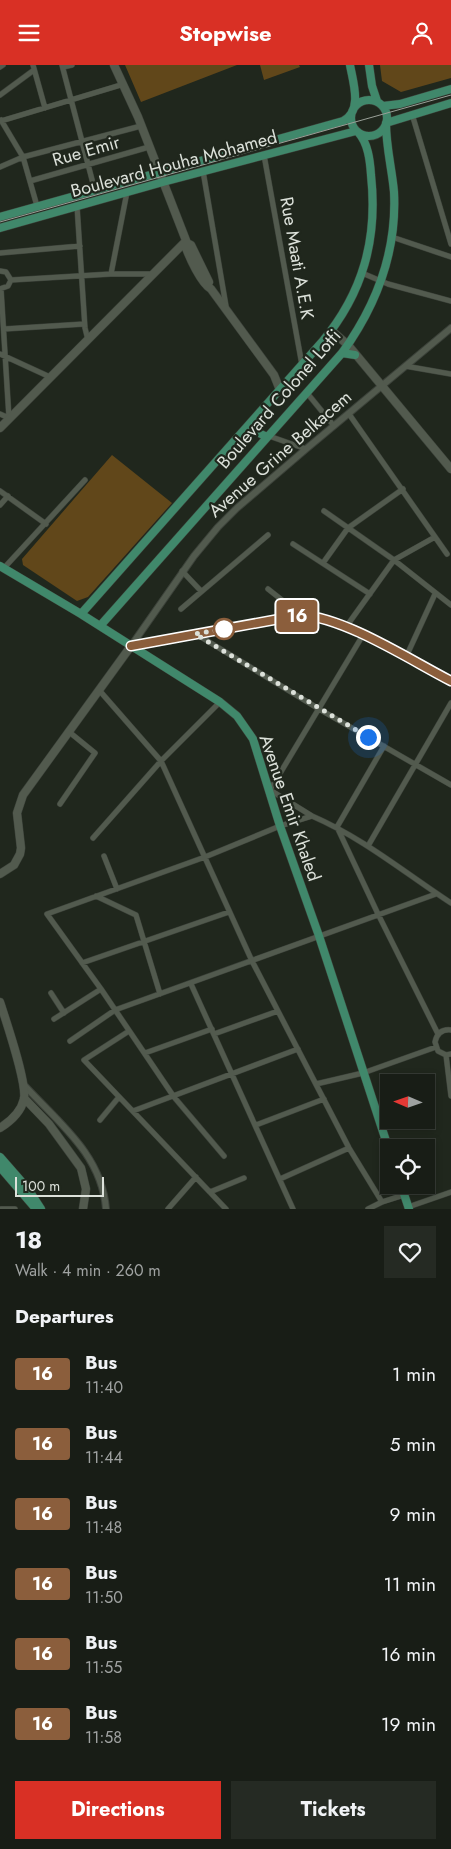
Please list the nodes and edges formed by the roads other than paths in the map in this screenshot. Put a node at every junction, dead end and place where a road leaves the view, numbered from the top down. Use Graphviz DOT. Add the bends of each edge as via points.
graph roads {
  1 [pos="3,65"];
  2 [pos="72,65"];
  3 [pos="114,65"];
  4 [pos="350,65"];
  5 [pos="369,65"];
  6 [pos="63,66"];
  7 [pos="0,67"];
  8 [pos="34,67"];
  9 [pos="124,84"];
  10 [pos="451,89"];
  11 [pos="0,95"];
  12 [pos="72,100"];
  13 [pos="451,103"];
  14 [pos="380,104"];
  15 [pos="45,108"];
  16 [pos="352,114"];
  17 [pos="412,115"];
  18 [pos="1,120"];
  19 [pos="386,123"];
  20 [pos="141,126"];
  21 [pos="357,131"];
  22 [pos="82,143"];
  23 [pos="149,147"];
  24 [pos="264,155"];
  25 [pos="24,157"];
  26 [pos="89,165"];
  27 [pos="0,167"];
  28 [pos="158,171"];
  29 [pos="203,171"];
  30 [pos="30,181"];
  31 [pos="163,182"];
  32 [pos="95,191"];
  33 [pos="127,192"];
  34 [pos="77,206"];
  35 [pos="37,207"];
  36 [pos="0,217"];
  37 [pos="0,229"];
  38 [pos="392,237"];
  39 [pos="186,242"];
  40 [pos="451,244"];
  41 [pos="80,247"];
  42 [pos="0,253"];
  43 [pos="451,257"];
  44 [pos="0,270"];
  45 [pos="362,273"];
  46 [pos="111,274"];
  47 [pos="152,274"];
  48 [pos="82,276"];
  49 [pos="10,280"];
  50 [pos="381,281"];
  51 [pos="0,289"];
  52 [pos="451,301"];
  53 [pos="226,311"];
  54 [pos="84,324"];
  55 [pos="451,328"];
  56 [pos="4,329"];
  57 [pos="332,331"];
  58 [pos="88,340"];
  59 [pos="348,345"];
  60 [pos="342,353"];
  61 [pos="0,354"];
  62 [pos="355,355"];
  63 [pos="6,357"];
  64 [pos="302,365"];
  65 [pos="405,366"];
  66 [pos="274,375"];
  67 [pos="451,375"];
  68 [pos="50,377"];
  69 [pos="286,383"];
  70 [pos="381,386"];
  71 [pos="280,390"];
  72 [pos="307,393"];
  73 [pos="0,414"];
  74 [pos="349,414"];
  75 [pos="9,418"];
  76 [pos="253,422"];
  77 [pos="334,426"];
  78 [pos="0,428"];
  79 [pos="244,432"];
  80 [pos="268,437"];
  81 [pos="259,446"];
  82 [pos="306,449"];
  83 [pos="451,469"];
  84 [pos="85,480"];
  85 [pos="402,489"];
  86 [pos="0,491"];
  87 [pos="8,496"];
  88 [pos="0,505"];
  89 [pos="324,511"];
  90 [pos="46,524"];
  91 [pos="348,527"];
  92 [pos="268,535"];
  93 [pos="435,537"];
  94 [pos="293,544"];
  95 [pos="447,554"];
  96 [pos="394,560"];
  97 [pos="324,563"];
  98 [pos="2,567"];
  99 [pos="182,571"];
  100 [pos="268,589"];
  101 [pos="201,591"];
  102 [pos="370,594"];
  103 [pos="435,594"];
  104 [pos="451,605"];
  105 [pos="181,609"];
  106 [pos="82,614"];
  107 [pos="301,615"];
  108 [pos="100,626"];
  109 [pos="346,627"];
  110 [pos="195,634"];
  111 [pos="363,635"];
  112 [pos="131,646"];
  113 [pos="406,657"];
  114 [pos="451,681"];
  115 [pos="99,690"];
  116 [pos="220,702"];
  117 [pos="451,703"];
  118 [pos="319,709"];
  119 [pos="68,731"];
  120 [pos="384,746"];
  121 [pos="161,761"];
  122 [pos="416,765"];
  123 [pos="451,785"];
  124 [pos="270,790"];
  125 [pos="60,804"];
  126 [pos="312,817"];
  127 [pos="280,827"];
  128 [pos="337,827"];
  129 [pos="93,839"];
  130 [pos="368,846"];
  131 [pos="104,856"];
  132 [pos="205,857"];
  133 [pos="0,874"];
  134 [pos="117,889"];
  135 [pos="436,893"];
  136 [pos="96,896"];
  137 [pos="451,903"];
  138 [pos="229,912"];
  139 [pos="378,914"];
  140 [pos="319,936"];
  141 [pos="144,942"];
  142 [pos="252,961"];
  143 [pos="82,963"];
  144 [pos="191,983"];
  145 [pos="101,989"];
  146 [pos="51,993"];
  147 [pos="160,994"];
  148 [pos="0,1002"];
  149 [pos="115,1010"];
  150 [pos="278,1011"];
  151 [pos="64,1013"];
  152 [pos="54,1019"];
  153 [pos="451,1025"];
  154 [pos="451,1030"];
  155 [pos="129,1031"];
  156 [pos="213,1031"];
  157 [pos="438,1034"];
  158 [pos="70,1041"];
  159 [pos="436,1047"];
  160 [pos="298,1049"];
  161 [pos="145,1053"];
  162 [pos="448,1055"];
  163 [pos="232,1073"];
  164 [pos="363,1073"];
  165 [pos="316,1084"];
  166 [pos="24,1085"];
  167 [pos="451,1096"];
  168 [pos="120,1097"];
  169 [pos="174,1097"];
  170 [pos="24,1098"];
  171 [pos="324,1099"];
  172 [pos="133,1111"];
  173 [pos="100,1120"];
  174 [pos="256,1125"];
  175 [pos="0,1128"];
  176 [pos="386,1139"];
  177 [pos="349,1148"];
  178 [pos="224,1156"];
  179 [pos="0,1157"];
  180 [pos="0,1167"];
  181 [pos="196,1177"];
  182 [pos="244,1178"];
  183 [pos="280,1179"];
  184 [pos="210,1192"];
  185 [pos="451,1192"];
  186 [pos="404,1195"];
  187 [pos="382,1202"];
  188 [pos="175,1207"];
  189 [pos="408,1208"];
  190 [pos="1,1209"];
  191 [pos="15,1209"];
  192 [pos="36,1209"];
  193 [pos="41,1209"];
  194 [pos="83,1209"];
  195 [pos="106,1209"];
  196 [pos="168,1209"];
  197 [pos="226,1209"];
  198 [pos="293,1209"];
  199 [pos="368,1209"];
  1 -- 7 [label="street"];
  2 -- 6 [label="street"];
  3 -- 9 [label="main road"];
  4 -- 16 [label="main road" via="355,96"];
  5 -- 14 [label="main road" via="372,85"];
  6 -- 12 [label="street"];
  8 -- 11 [label="street"];
  8 -- 15 [label="street"];
  9 -- 12 [label="street"];
  9 -- 20 [label="main road"];
  10 -- 14 [label="main road" via="400,104"];
  12 -- 15 [label="street"];
  12 -- 22 [label="street"];
  13 -- 17 [label="main road"];
  14 -- 16 [label="main road" via="366,100 360,102"];
  14 -- 19 [label="main road" via="386,114"];
  15 -- 18 [label="street"];
  16 -- 21 [label="main road" via="352,123"];
  16 -- 28 [label="main road, Boulevard Houha Mohamed" via="338,123"];
  17 -- 19 [label="main road"];
  17 -- 40 [label="street"];
  18 -- 25 [label="street"];
  19 -- 21 [label="main road" via="376,134"];
  19 -- 38 [label="main road, Boulevard Colonel Lotfi" via="394,190"];
  20 -- 22 [label="street"];
  20 -- 23 [label="main road"];
  21 -- 24 [label="main road, Boulevard Houha Mohamed"];
  21 -- 45 [label="main road, Boulevard Colonel Lotfi" via="368,153 373,203 371,236"];
  22 -- 25 [label="street"];
  22 -- 26 [label="street"];
  23 -- 26 [label="street, Rue Emir"];
  23 -- 28 [label="main road"];
  24 -- 29 [label="main road, Boulevard Houha Mohamed"];
  24 -- 64 [label="street, Rue Maati A.E.K"];
  25 -- 27 [label="street"];
  25 -- 30 [label="street"];
  26 -- 30 [label="street, Rue Emir"];
  26 -- 32 [label="street"];
  28 -- 31 [label="main road"];
  28 -- 32 [label="main road, Boulevard Houha Mohamed"];
  29 -- 31 [label="main road, Boulevard Houha Mohamed"];
  29 -- 53 [label="street"];
  30 -- 35 [label="street"];
  31 -- 33 [label="main road, Boulevard Houha Mohamed"];
  31 -- 39 [label="main road"];
  32 -- 35 [label="main road, Boulevard Houha Mohamed"];
  33 -- 34 [label="main road, Boulevard Houha Mohamed"];
  33 -- 46 [label="street"];
  34 -- 37 [label="main road, Boulevard Houha Mohamed"];
  34 -- 41 [label="street"];
  35 -- 36 [label="main road, Boulevard Houha Mohamed"];
  38 -- 43 [label="street"];
  38 -- 50 [label="main road, Boulevard Colonel Lotfi"];
  39 -- 47 [label="main road"];
  39 -- 53 [label="main road" via="188,253 205,285"];
  41 -- 42 [label="street"];
  41 -- 48 [label="street"];
  44 -- 49 [label="street" via="8,274"];
  45 -- 50 [label="street"];
  45 -- 57 [label="main road, Boulevard Colonel Lotfi"];
  46 -- 47 [label="street"];
  46 -- 48 [label="street"];
  47 -- 58 [label="main road"];
  48 -- 49 [label="street"];
  48 -- 54 [label="street"];
  49 -- 51 [label="street" via="8,286"];
  50 -- 52 [label="street"];
  50 -- 59 [label="main road, Boulevard Colonel Lotfi"];
  51 -- 56 [label="street"];
  53 -- 66 [label="main road"];
  54 -- 56 [label="street"];
  54 -- 58 [label="street"];
  55 -- 65 [label="street, Avenue Grine Belkacem"];
  56 -- 63 [label="street"];
  57 -- 59 [label="main road"];
  57 -- 64 [label="main road, Boulevard Colonel Lotfi"];
  58 -- 68 [label="main road"];
  59 -- 60 [label="main road, Boulevard Colonel Lotfi"];
  59 -- 62 [label="main road"];
  60 -- 62 [label="main road"];
  60 -- 72 [label="main road, Boulevard Colonel Lotfi"];
  61 -- 63 [label="street"];
  62 -- 70 [label="main road"];
  63 -- 68 [label="street"];
  63 -- 75 [label="street"];
  64 -- 69 [label="main road, Boulevard Colonel Lotfi"];
  65 -- 67 [label="street"];
  65 -- 70 [label="street, Avenue Grine Belkacem"];
  66 -- 69 [label="main road"];
  66 -- 71 [label="main road"];
  68 -- 75 [label="main road"];
  69 -- 71 [label="main road, Boulevard Colonel Lotfi"];
  70 -- 74 [label="street, Avenue Grine Belkacem"];
  70 -- 83 [label="main road"];
  71 -- 76 [label="main road, Boulevard Colonel Lotfi"];
  72 -- 77 [label="street"];
  72 -- 80 [label="main road, Boulevard Colonel Lotfi"];
  73 -- 75 [label="street"];
  74 -- 77 [label="street, Avenue Grine Belkacem"];
  74 -- 85 [label="street"];
  75 -- 78 [label="main road"];
  76 -- 79 [label="main road, Boulevard Colonel Lotfi"];
  76 -- 80 [label="main road" via="257,432"];
  77 -- 82 [label="street, Avenue Grine Belkacem"];
  79 -- 81 [label="main road" via="255,437"];
  79 -- 106 [label="main road, Boulevard Colonel Lotfi"];
  80 -- 81 [label="main road, Boulevard Colonel Lotfi"];
  80 -- 82 [label="street"];
  81 -- 108 [label="main road, Boulevard Colonel Lotfi"];
  82 -- 99 [label="street, Avenue Grine Belkacem" via="237,508"];
  84 -- 90 [label="street"];
  85 -- 91 [label="street"];
  85 -- 93 [label="street"];
  86 -- 87 [label="street"];
  87 -- 88 [label="street"];
  87 -- 90 [label="street"];
  89 -- 91 [label="street"];
  90 -- 98 [label="street"];
  91 -- 96 [label="street"];
  91 -- 97 [label="street"];
  92 -- 101 [label="street"];
  93 -- 95 [label="street"];
  93 -- 96 [label="street"];
  94 -- 97 [label="street"];
  96 -- 102 [label="street"];
  96 -- 103 [label="street"];
  97 -- 102 [label="street"];
  98 -- 106 [label="main road, Avenue Emir Khaled"];
  99 -- 101 [label="street"];
  99 -- 112 [label="street, Avenue Grine Belkacem"];
  100 -- 107 [label="street"];
  101 -- 105 [label="street"];
  102 -- 109 [label="street"];
  103 -- 104 [label="street"];
  103 -- 113 [label="street"];
  106 -- 108 [label="main road, Avenue Emir Khaled"];
  107 -- 109 [label="main road"];
  107 -- 110 [label="main road"];
  108 -- 112 [label="main road, Avenue Emir Khaled"];
  109 -- 111 [label="main road"];
  110 -- 112 [label="main road"];
  110 -- 118 [label="street"];
  111 -- 113 [label="main road"];
  111 -- 118 [label="street"];
  112 -- 115 [label="main road"];
  112 -- 116 [label="main road, Avenue Emir Khaled"];
  113 -- 114 [label="main road"];
  115 -- 119 [label="main road"];
  115 -- 121 [label="street"];
  116 -- 121 [label="street"];
  116 -- 124 [label="main road, Avenue Emir Khaled" via="237,716 253,739"];
  117 -- 122 [label="street"];
  118 -- 120 [label="street"];
  118 -- 124 [label="street"];
  119 -- 125 [label="street" via="94,753"];
  119 -- 133 [label="main road" via="19,803 20,854 14,865"];
  120 -- 122 [label="street"];
  120 -- 128 [label="street"];
  121 -- 129 [label="street"];
  121 -- 132 [label="street"];
  122 -- 123 [label="street"];
  122 -- 130 [label="street"];
  124 -- 126 [label="street"];
  124 -- 127 [label="main road, Avenue Emir Khaled"];
  126 -- 127 [label="street"];
  126 -- 128 [label="street"];
  127 -- 132 [label="street"];
  127 -- 140 [label="main road, Avenue Emir Khaled"];
  128 -- 130 [label="street"];
  128 -- 139 [label="street"];
  130 -- 135 [label="street"];
  131 -- 134 [label="street"];
  132 -- 134 [label="street"];
  132 -- 138 [label="street"];
  134 -- 136 [label="street"];
  135 -- 137 [label="street"];
  135 -- 139 [label="street"];
  136 -- 141 [label="street" via="136,915"];
  136 -- 143 [label="street" via="47,914"];
  138 -- 141 [label="street"];
  138 -- 142 [label="street"];
  139 -- 140 [label="street"];
  139 -- 157 [label="street"];
  140 -- 142 [label="street"];
  140 -- 164 [label="main road, Avenue Emir Khaled"];
  141 -- 143 [label="street"];
  141 -- 147 [label="street"];
  142 -- 144 [label="street"];
  142 -- 150 [label="street"];
  143 -- 145 [label="street"];
  144 -- 147 [label="street"];
  144 -- 156 [label="street"];
  145 -- 149 [label="street"];
  145 -- 151 [label="street"];
  146 -- 151 [label="street"];
  147 -- 149 [label="street"];
  148 -- 166 [label="main road"];
  149 -- 155 [label="street"];
  149 -- 158 [label="street"];
  150 -- 156 [label="street"];
  150 -- 160 [label="street"];
  151 -- 152 [label="street"];
  153 -- 154 [label="street"];
  154 -- 157 [label="street"];
  155 -- 161 [label="street"];
  155 -- 168 [label="street" via="84,1060"];
  156 -- 161 [label="street"];
  156 -- 163 [label="street"];
  157 -- 159 [label="street"];
  159 -- 162 [label="street"];
  159 -- 164 [label="street"];
  160 -- 163 [label="street"];
  160 -- 165 [label="street"];
  161 -- 169 [label="street"];
  162 -- 167 [label="street"];
  163 -- 169 [label="street"];
  163 -- 174 [label="street"];
  164 -- 165 [label="street"];
  164 -- 176 [label="main road, Avenue Emir Khaled"];
  165 -- 171 [label="street"];
  166 -- 170 [label="main road"];
  166 -- 195 [label="street" via="89,1156 102,1183"];
  168 -- 172 [label="street"];
  168 -- 173 [label="street"];
  169 -- 172 [label="street"];
  169 -- 178 [label="street"];
  170 -- 175 [label="main road" via="16,1115"];
  170 -- 194 [label="main road" via="49,1124 80,1168 86,1189"];
  171 -- 174 [label="street"];
  171 -- 177 [label="street"];
  172 -- 181 [label="street"];
  174 -- 183 [label="street"];
  177 -- 183 [label="street"];
  177 -- 187 [label="street"];
  179 -- 193 [label="main road"];
  180 -- 192 [label="main road"];
  181 -- 184 [label="street"];
  181 -- 188 [label="street"];
  182 -- 184 [label="street"];
  183 -- 198 [label="street"];
  184 -- 197 [label="street"];
  185 -- 189 [label="street"];
  186 -- 187 [label="street"];
  186 -- 189 [label="main road"];
  187 -- 199 [label="street"];
  188 -- 196 [label="street"];
  190 -- 191 [label="street"];
}
